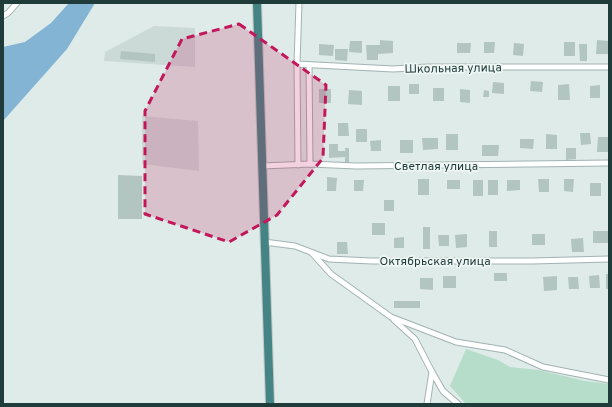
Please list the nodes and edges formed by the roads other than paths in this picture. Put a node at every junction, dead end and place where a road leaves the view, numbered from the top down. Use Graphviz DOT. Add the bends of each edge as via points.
graph roads {
  1 [pos="17,3"];
  2 [pos="257,3"];
  3 [pos="299,3"];
  4 [pos="3,16"];
  5 [pos="297,64"];
  6 [pos="309,64"];
  7 [pos="609,67"];
  8 [pos="609,163"];
  9 [pos="310,164"];
  10 [pos="298,165"];
  11 [pos="262,166"];
  12 [pos="264,242"];
  13 [pos="312,252"];
  14 [pos="609,259"];
  15 [pos="391,317"];
  16 [pos="432,372"];
  17 [pos="609,380"];
  18 [pos="270,404"];
  19 [pos="426,404"];
  20 [pos="458,404"];
  1 -- 4 [label="street"];
  2 -- 11 [label="highway"];
  3 -- 5 [label="street"];
  5 -- 6 [label="street, Школьная улица"];
  5 -- 10 [label="street"];
  6 -- 7 [label="street, Школьная улица" via="393,70 428,67"];
  6 -- 9 [label="street"];
  8 -- 9 [label="street, Светлая улица" via="364,166"];
  9 -- 10 [label="street, Светлая улица"];
  10 -- 11 [label="street, Светлая улица"];
  11 -- 12 [label="highway"];
  12 -- 13 [label="street, Октябрьская улица" via="295,246"];
  12 -- 18 [label="highway"];
  13 -- 14 [label="street, Октябрьская улица" via="329,259 372,261"];
  13 -- 15 [label="street" via="331,274"];
  15 -- 16 [label="street" via="415,339"];
  15 -- 17 [label="street" via="456,342 506,350 543,368"];
  16 -- 19 [label="street"];
  16 -- 20 [label="street" via="443,391"];
}
